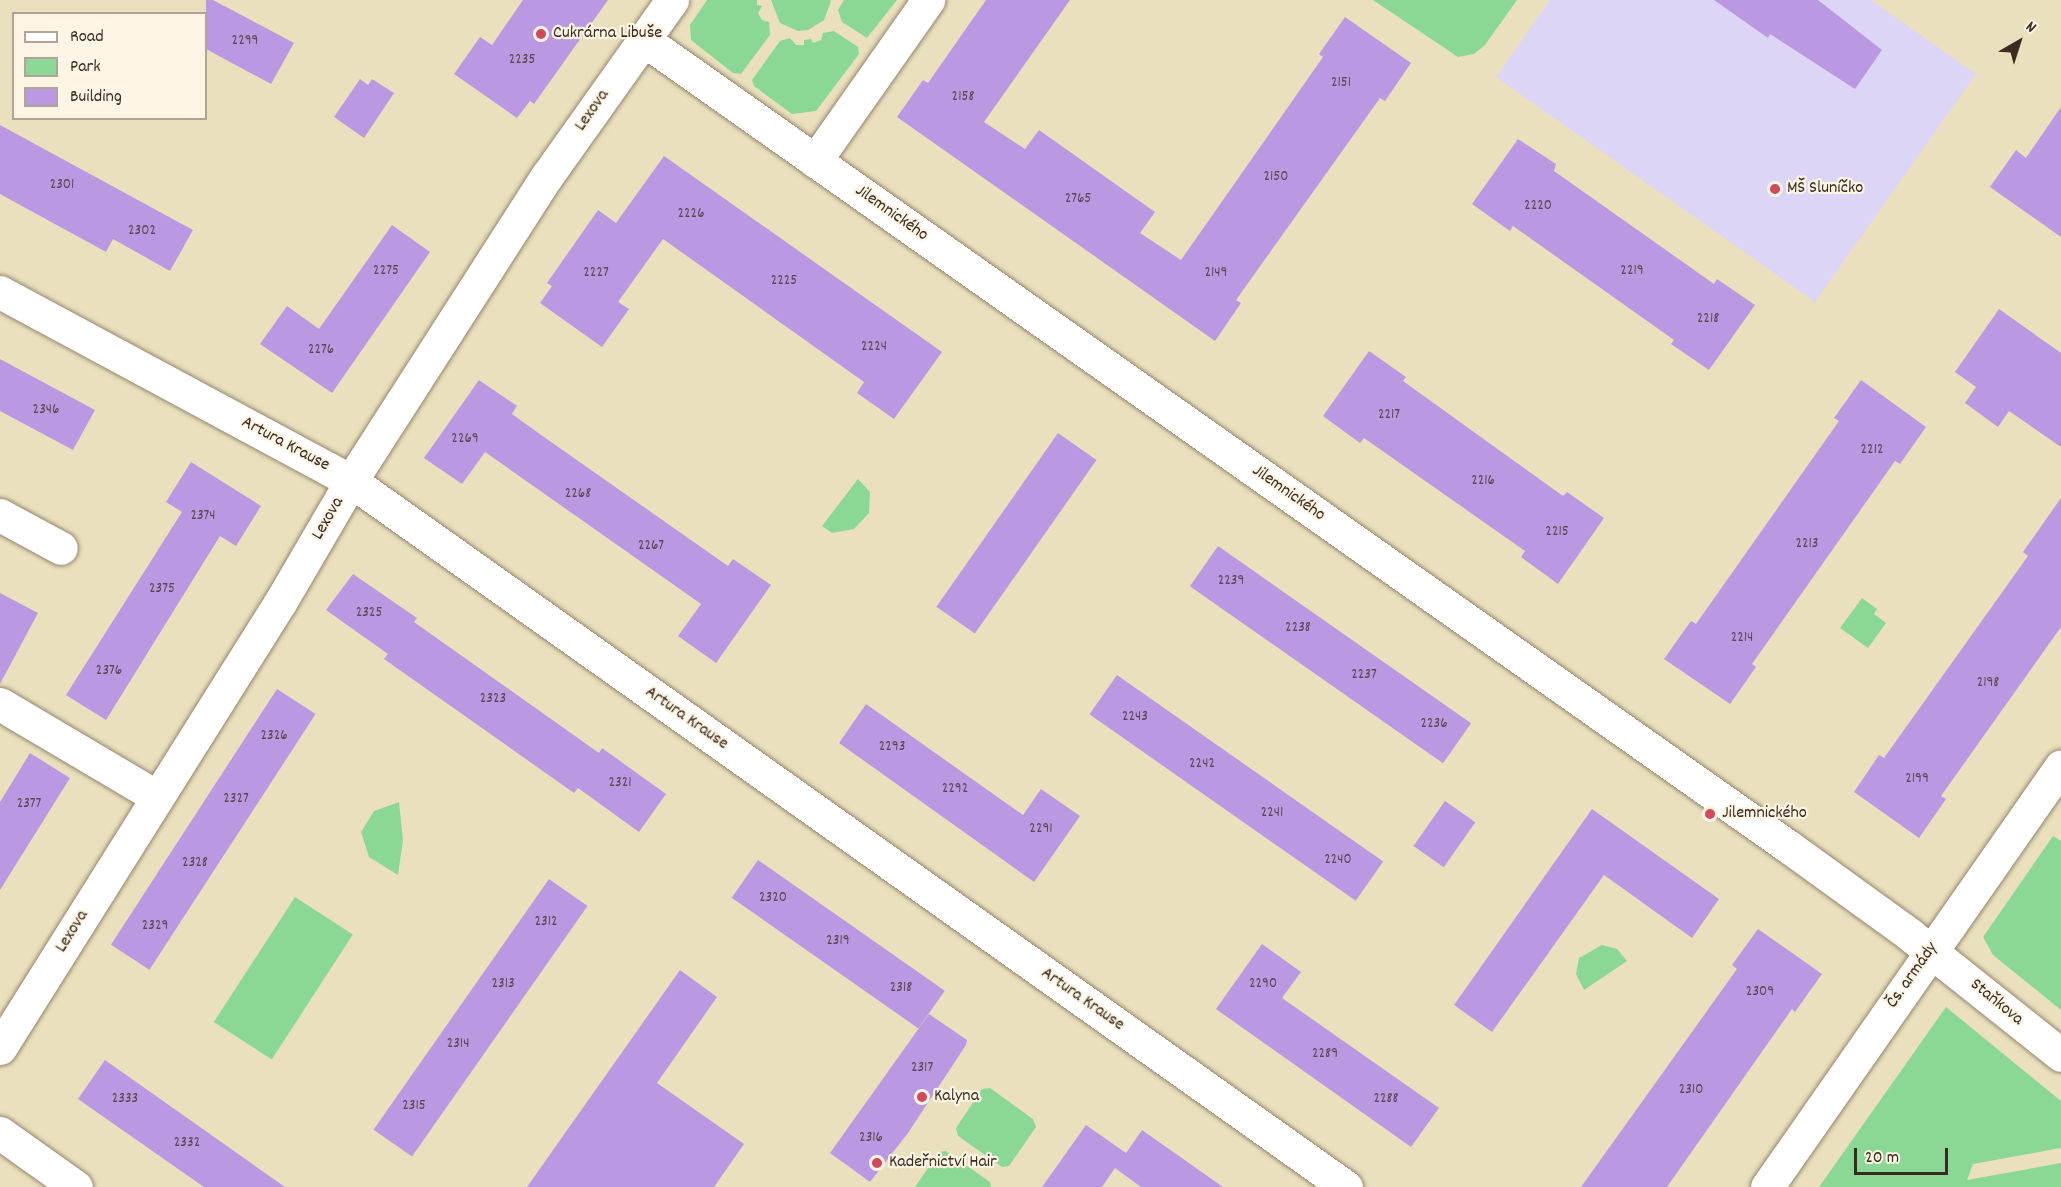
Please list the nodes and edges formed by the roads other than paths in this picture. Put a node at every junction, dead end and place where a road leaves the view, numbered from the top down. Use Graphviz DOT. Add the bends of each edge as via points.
graph roads {
  1 [pos="672,0"];
  2 [pos="928,0"];
  3 [pos="644,40"];
  4 [pos="815,161"];
  5 [pos="0,292"];
  6 [pos="351,481"];
  7 [pos="0,515"];
  8 [pos="61,548"];
  9 [pos="0,704"];
  10 [pos="2061,766"];
  11 [pos="157,797"];
  12 [pos="1930,950"];
  13 [pos="0,1048"];
  14 [pos="2061,1055"];
  15 [pos="0,1134"];
  16 [pos="76,1187"];
  17 [pos="1346,1187"];
  18 [pos="1767,1187"];
  1 -- 3 [label="street, Lexova"];
  2 -- 4 [label="street"];
  3 -- 4 [label="street, Jilemnického"];
  3 -- 6 [label="street, Lexova" via="547,176"];
  4 -- 12 [label="street, Jilemnického"];
  5 -- 6 [label="street, Artura Krause"];
  6 -- 11 [label="street, Lexova" via="281,601"];
  6 -- 17 [label="street, Artura Krause"];
  7 -- 8 [label="street"];
  9 -- 11 [label="street"];
  10 -- 12 [label="street, Čs. armády"];
  11 -- 13 [label="street, Lexova"];
  12 -- 14 [label="street, Staňkova"];
  12 -- 18 [label="street, Čs. armády"];
  15 -- 16 [label="street"];
}
